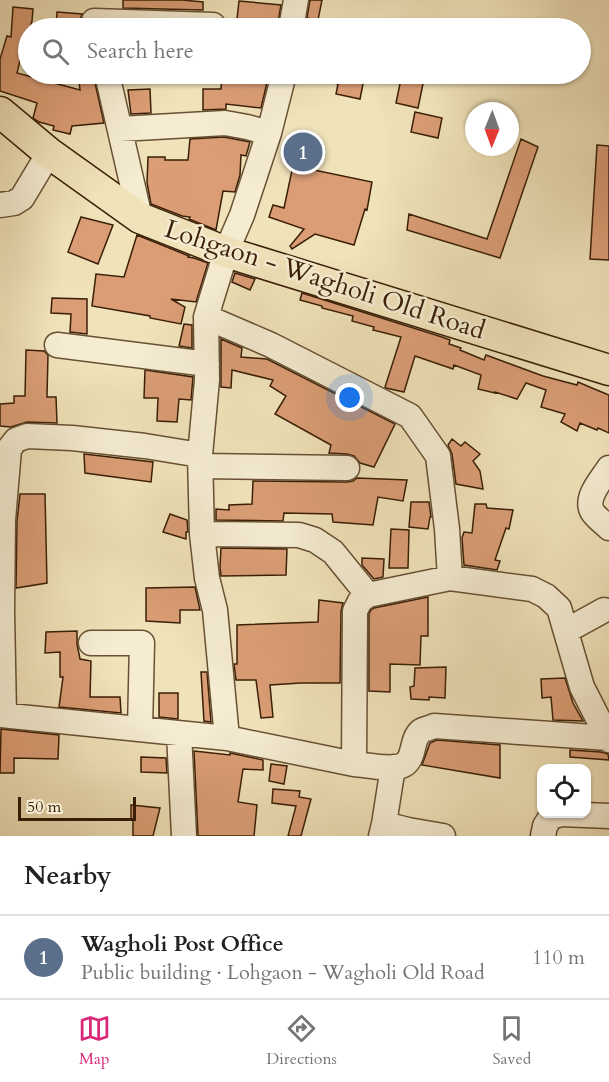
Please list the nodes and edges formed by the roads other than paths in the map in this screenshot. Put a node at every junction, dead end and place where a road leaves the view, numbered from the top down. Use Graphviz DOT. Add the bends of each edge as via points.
graph roads {
  1 [pos="296,0"];
  2 [pos="93,17"];
  3 [pos="108,18"];
  4 [pos="293,18"];
  5 [pos="109,84"];
  6 [pos="281,84"];
  7 [pos="0,112"];
  8 [pos="120,129"];
  9 [pos="269,133"];
  10 [pos="50,153"];
  11 [pos="130,172"];
  12 [pos="103,192"];
  13 [pos="0,205"];
  14 [pos="140,218"];
  15 [pos="226,252"];
  16 [pos="206,317"];
  17 [pos="57,345"];
  18 [pos="207,364"];
  19 [pos="609,369"];
  20 [pos="201,460"];
  21 [pos="347,468"];
  22 [pos="609,468"];
  23 [pos="609,528"];
  24 [pos="202,534"];
  25 [pos="1,570"];
  26 [pos="450,578"];
  27 [pos="368,595"];
  28 [pos="604,610"];
  29 [pos="1,611"];
  30 [pos="566,631"];
  31 [pos="91,643"];
  32 [pos="2,715"];
  33 [pos="140,729"];
  34 [pos="179,733"];
  35 [pos="227,738"];
  36 [pos="609,739"];
  37 [pos="354,764"];
  38 [pos="393,767"];
  39 [pos="609,816"];
  40 [pos="383,830"];
  41 [pos="184,836"];
  42 [pos="443,836"];
  43 [pos="543,836"];
  1 -- 4 [label="street"];
  2 -- 3 [label="street"];
  5 -- 8 [label="street"];
  6 -- 9 [label="street"];
  7 -- 10 [label="main road, Lohgaon - Wagholi Old Road"];
  8 -- 9 [label="street" via="225,123"];
  8 -- 11 [label="street"];
  9 -- 15 [label="street"];
  10 -- 12 [label="main road, Lohgaon - Wagholi Old Road"];
  10 -- 13 [label="street" via="22,198"];
  11 -- 12 [label="street" via="112,177"];
  11 -- 14 [label="street"];
  12 -- 14 [label="main road, Lohgaon - Wagholi Old Road"];
  14 -- 15 [label="main road, Lohgaon - Wagholi Old Road"];
  15 -- 16 [label="street"];
  15 -- 19 [label="main road, Lohgaon - Wagholi Old Road"];
  16 -- 18 [label="street"];
  16 -- 26 [label="street" via="271,345 410,416 438,456"];
  17 -- 18 [label="street"];
  18 -- 20 [label="street"];
  20 -- 21 [label="street"];
  20 -- 24 [label="street"];
  20 -- 25 [label="street" via="145,446 72,438 27,436 16,440 9,449"];
  22 -- 23 [label="street" via="590,503 592,511"];
  24 -- 27 [label="street" via="300,535 315,540 333,552"];
  24 -- 35 [label="street" via="215,610"];
  25 -- 29 [label="street"];
  26 -- 27 [label="street"];
  26 -- 30 [label="street" via="532,589 559,608"];
  27 -- 37 [label="street" via="355,611"];
  28 -- 30 [label="street"];
  29 -- 32 [label="street"];
  30 -- 36 [label="street" via="582,687"];
  31 -- 33 [label="street" via="142,644"];
  32 -- 33 [label="street"];
  33 -- 34 [label="street"];
  34 -- 35 [label="street"];
  34 -- 41 [label="street"];
  35 -- 37 [label="street"];
  36 -- 38 [label="street" via="434,726 422,730 403,766"];
  37 -- 38 [label="street"];
  38 -- 40 [label="street"];
  39 -- 43 [label="street" via="550,817"];
  40 -- 42 [label="street"];
}
